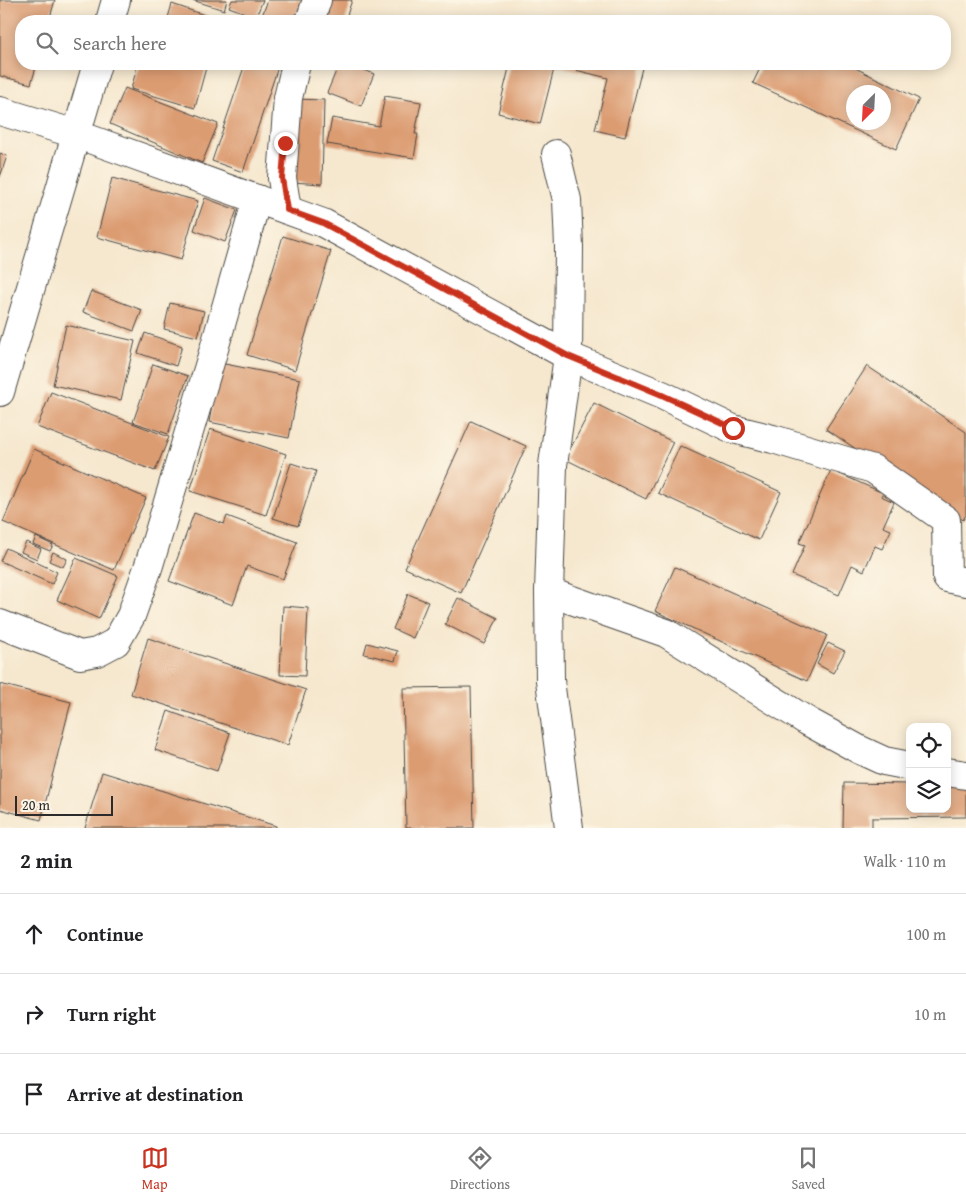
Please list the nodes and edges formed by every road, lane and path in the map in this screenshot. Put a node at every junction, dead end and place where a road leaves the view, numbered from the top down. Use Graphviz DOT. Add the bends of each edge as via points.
graph roads {
  1 [pos="116,0"];
  2 [pos="317,0"];
  3 [pos="112,15"];
  4 [pos="312,15"];
  5 [pos="95,70"];
  6 [pos="295,70"];
  7 [pos="0,111"];
  8 [pos="76,134"];
  9 [pos="556,154"];
  10 [pos="256,199"];
  11 [pos="287,210"];
  12 [pos="568,356"];
  13 [pos="0,392"];
  14 [pos="966,582"];
  15 [pos="549,592"];
  16 [pos="0,624"];
  17 [pos="906,765"];
  18 [pos="951,773"];
  19 [pos="966,775"];
  20 [pos="569,828"];
  1 -- 3 [label="street"];
  2 -- 4 [label="street"];
  5 -- 8 [label="street"];
  6 -- 11 [label="street" via="288,98 282,178"];
  7 -- 8 [label="street"];
  8 -- 10 [label="street"];
  8 -- 13 [label="street"];
  9 -- 12 [label="street" via="567,200"];
  10 -- 11 [label="street"];
  10 -- 16 [label="street" via="149,565 131,616 116,642 97,652 80,655"];
  11 -- 12 [label="street" via="323,223"];
  12 -- 14 [label="street" via="733,428 873,469 946,520 947,578"];
  12 -- 15 [label="street" via="553,465"];
  15 -- 17 [label="street" via="666,633 807,721 884,761"];
  15 -- 20 [label="street" via="550,680"];
  18 -- 19 [label="street"];
}
